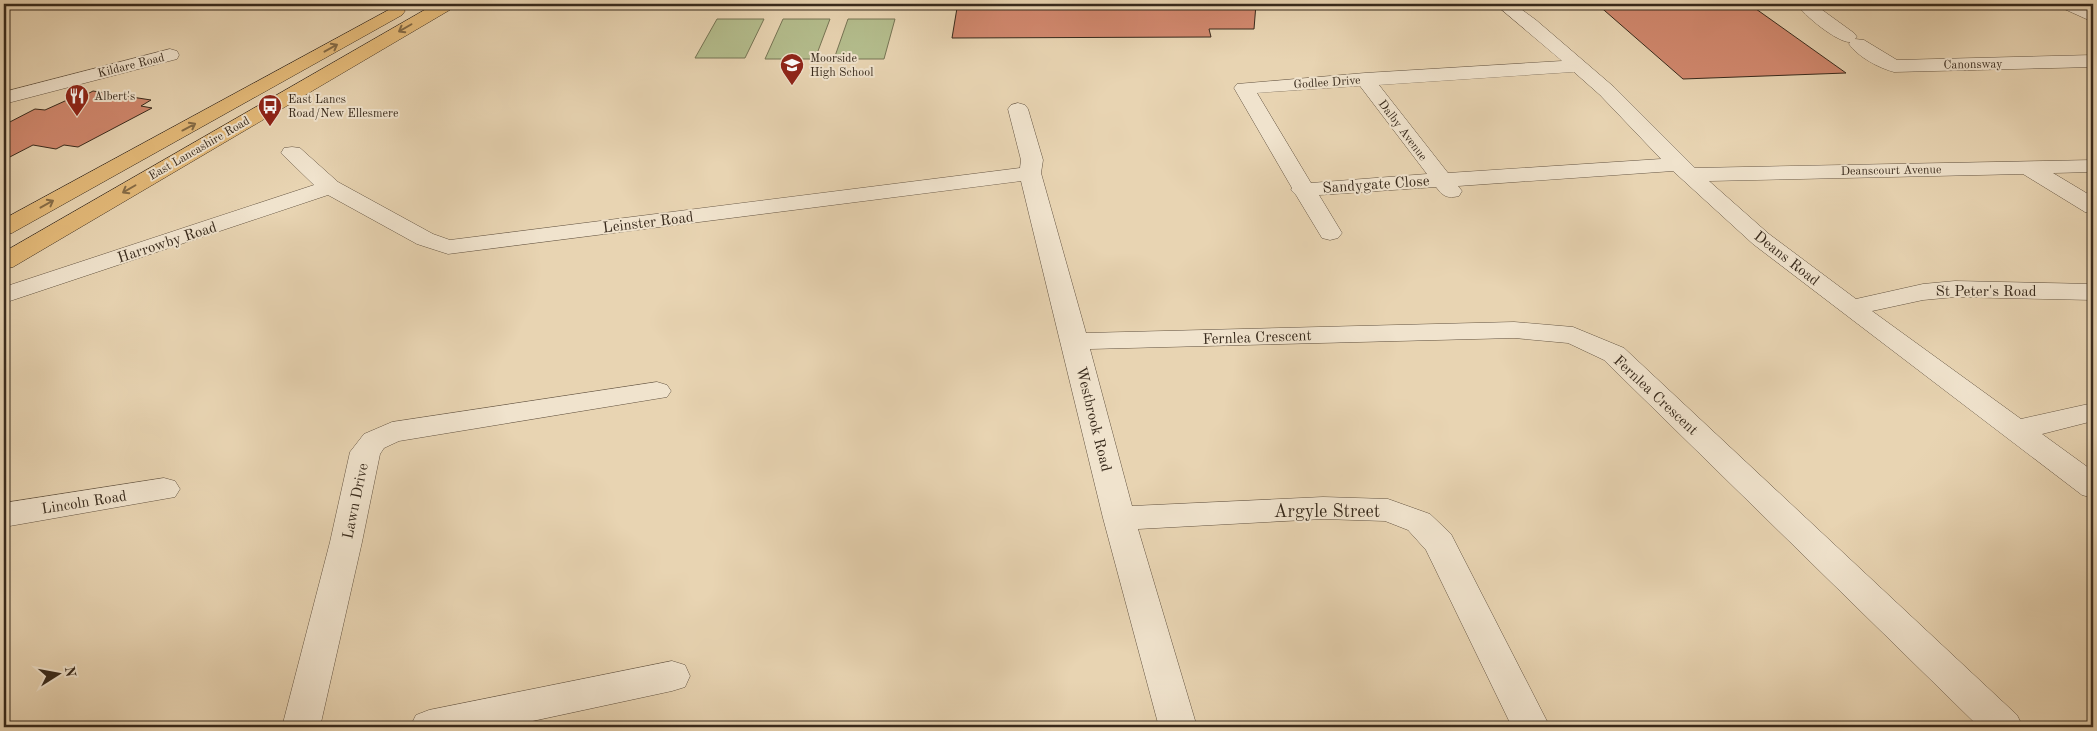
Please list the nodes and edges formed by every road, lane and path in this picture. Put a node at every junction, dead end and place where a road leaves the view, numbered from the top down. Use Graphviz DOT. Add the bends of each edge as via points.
graph roads {
  1 [pos="409,4"];
  2 [pos="447,4"];
  3 [pos="1503,4"];
  4 [pos="1805,4"];
  5 [pos="170,55"];
  6 [pos="2093,61"];
  7 [pos="1578,66"];
  8 [pos="1365,79"];
  9 [pos="4,98"];
  10 [pos="1018,109"];
  11 [pos="292,153"];
  12 [pos="2093,166"];
  13 [pos="2027,167"];
  14 [pos="1684,169"];
  15 [pos="1030,173"];
  16 [pos="1515,175"];
  17 [pos="1442,180"];
  18 [pos="330,187"];
  19 [pos="1302,190"];
  20 [pos="1556,192"];
  21 [pos="1530,193"];
  22 [pos="2093,207"];
  23 [pos="4,228"];
  24 [pos="1330,233"];
  25 [pos="4,262"];
  26 [pos="2093,292"];
  27 [pos="4,295"];
  28 [pos="1850,308"];
  29 [pos="1075,342"];
  30 [pos="657,391"];
  31 [pos="2093,412"];
  32 [pos="2017,430"];
  33 [pos="2093,487"];
  34 [pos="164,489"];
  35 [pos="4,515"];
  36 [pos="1119,518"];
  37 [pos="672,676"];
  38 [pos="301,727"];
  39 [pos="429,727"];
  40 [pos="1178,727"];
  41 [pos="1530,727"];
  42 [pos="2004,727"];
  23 -- 1 [label="highway, East Lancashire Road, one-way"];
  2 -- 25 [label="highway, East Lancashire Road, one-way"];
  3 -- 7 [label="street, Deans Road"];
  4 -- 6 [label="street, Canonsway" via="1881,60 1894,66"];
  5 -- 9 [label="street, Kildare Road"];
  7 -- 8 [label="street, Godlee Drive"];
  7 -- 14 [label="street, Deans Road"];
  8 -- 17 [label="street, Dalby Avenue"];
  8 -- 19 [label="street, Godlee Drive" via="1244,88"];
  10 -- 15 [label="street, Westbrook Road" via="1032,160"];
  11 -- 18 [label="street, Leinster Road"];
  12 -- 13 [label="street, Deanscourt Avenue"];
  13 -- 14 [label="street, Deanscourt Avenue"];
  13 -- 22 [label="street"];
  14 -- 16 [label="street, Deanscourt Avenue"];
  14 -- 28 [label="street, Deans Road" via="1761,239"];
  15 -- 18 [label="street, Leinster Road" via="448,247 425,239"];
  15 -- 29 [label="street, Westbrook Road"];
  16 -- 17 [label="street, Deanscourt Avenue"];
  16 -- 21 [label="street"];
  17 -- 19 [label="street, Sandygate Close"];
  17 -- 21 [label="street, Sandygate Close" via="1456,198"];
  18 -- 27 [label="street, Harrowby Road"];
  19 -- 24 [label="street, Godlee Drive"];
  20 -- 21 [label="street, Sandygate Close"];
  26 -- 28 [label="street, St Peter's Road" via="1939,290"];
  28 -- 32 [label="street, Deans Road"];
  29 -- 36 [label="street, Westbrook Road"];
  29 -- 42 [label="street, Fernlea Crescent" via="1514,330 1573,334 1614,354"];
  30 -- 38 [label="street, Lawn Drive" via="392,432 374,441 365,452"];
  31 -- 32 [label="street"];
  32 -- 33 [label="street, Deans Road"];
  34 -- 35 [label="street, Lincoln Road"];
  36 -- 40 [label="street, Westbrook Road"];
  36 -- 41 [label="street, Argyle Street" via="1332,508 1388,510 1419,522 1440,543"];
  37 -- 39 [label="street"];
}
